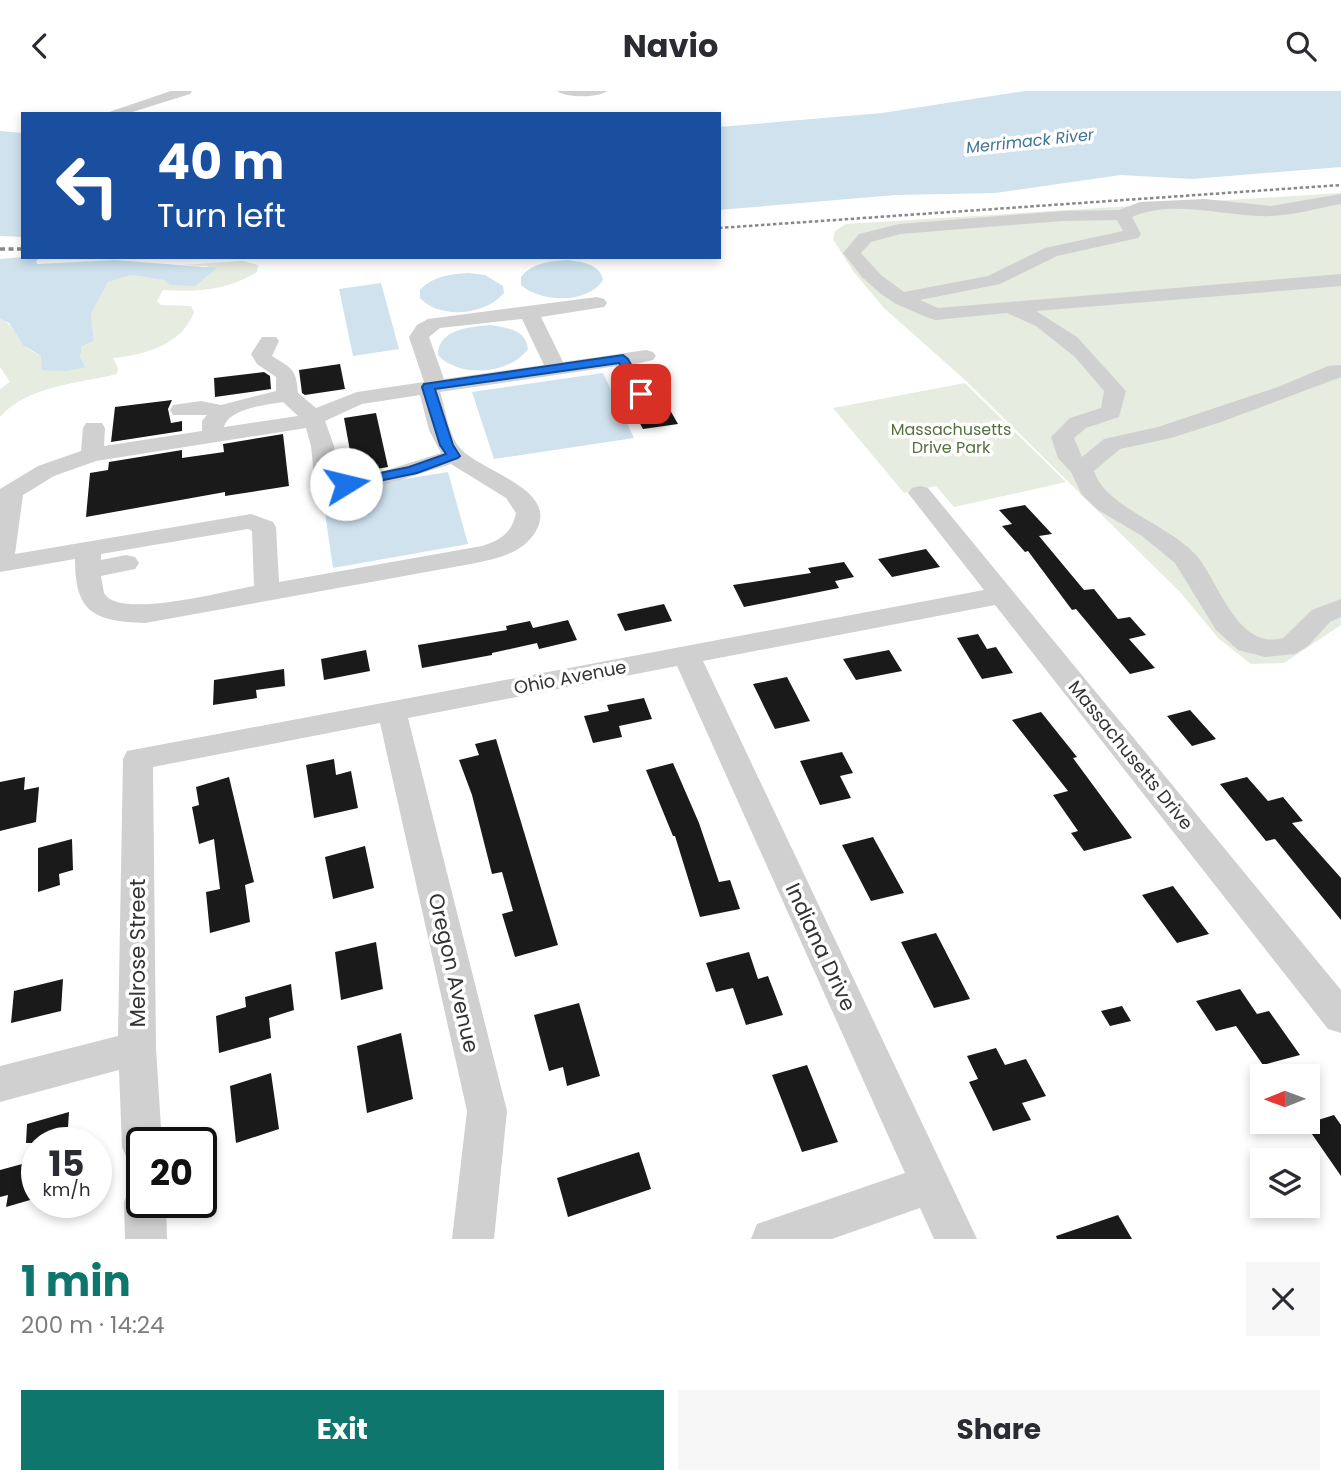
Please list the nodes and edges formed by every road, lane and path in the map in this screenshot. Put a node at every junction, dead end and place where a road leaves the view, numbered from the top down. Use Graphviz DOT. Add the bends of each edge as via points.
graph roads {
  1 [pos="183,91"];
  2 [pos="564,91"];
  3 [pos="600,91"];
  4 [pos="116,112"];
  5 [pos="1341,199"];
  6 [pos="1122,215"];
  7 [pos="1341,280"];
  8 [pos="907,297"];
  9 [pos="597,303"];
  10 [pos="1054,303"];
  11 [pos="1011,308"];
  12 [pos="529,313"];
  13 [pos="1056,328"];
  14 [pos="269,341"];
  15 [pos="646,356"];
  16 [pos="623,359"];
  17 [pos="556,368"];
  18 [pos="1341,371"];
  19 [pos="432,386"];
  20 [pos="641,394"];
  21 [pos="287,395"];
  22 [pos="181,410"];
  23 [pos="223,412"];
  24 [pos="312,420"];
  25 [pos="94,428"];
  26 [pos="213,436"];
  27 [pos="92,455"];
  28 [pos="454,456"];
  29 [pos="1082,469"];
  30 [pos="920,493"];
  31 [pos="6,496"];
  32 [pos="88,559"];
  33 [pos="126,563"];
  34 [pos="0,564"];
  35 [pos="267,593"];
  36 [pos="1002,595"];
  37 [pos="1341,608"];
  38 [pos="686,655"];
  39 [pos="392,711"];
  40 [pos="138,759"];
  41 [pos="1341,1017"];
  42 [pos="137,1048"];
  43 [pos="0,1084"];
  44 [pos="141,1127"];
  45 [pos="931,1184"];
  46 [pos="145,1218"];
  47 [pos="146,1239"];
  48 [pos="472,1239"];
  49 [pos="772,1239"];
  50 [pos="956,1239"];
  1 -- 4 [label="street"];
  2 -- 3 [label="street"];
  5 -- 6 [label="street" via="1271,211 1205,204 1140,207"];
  6 -- 8 [label="street" via="1132,234 1051,252 993,279"];
  6 -- 8 [label="street" via="943,224 864,238 852,253 886,290 903,300"];
  7 -- 10 [label="street"];
  8 -- 11 [label="street" via="936,314"];
  9 -- 12 [label="street"];
  10 -- 11 [label="street"];
  10 -- 13 [label="street"];
  11 -- 13 [label="street"];
  12 -- 17 [label="street"];
  12 -- 19 [label="street" via="435,323 424,329 419,337"];
  13 -- 29 [label="street" via="1115,391 1111,411 1078,423 1062,437 1069,458"];
  14 -- 21 [label="street" via="261,354 286,374"];
  15 -- 16 [label="street"];
  16 -- 17 [label="street"];
  16 -- 20 [label="street"];
  17 -- 19 [label="street"];
  18 -- 29 [label="street" via="1163,433 1112,445"];
  19 -- 24 [label="street" via="357,398"];
  19 -- 28 [label="street" via="446,445"];
  21 -- 23 [label="street"];
  21 -- 24 [label="street" via="305,407"];
  22 -- 23 [label="street" via="201,407"];
  23 -- 26 [label="street" via="213,421"];
  24 -- 26 [label="street"];
  24 -- 28 [label="street" via="320,429 327,487 384,478"];
  25 -- 27 [label="street"];
  26 -- 27 [label="street"];
  27 -- 31 [label="street" via="46,471"];
  28 -- 35 [label="street" via="518,494 528,506 530,519 524,532 510,544 476,555"];
  29 -- 37 [label="street" via="1105,503 1148,528 1194,568 1224,626 1249,645 1283,649 1294,645 1321,616"];
  30 -- 36 [label="street, Massachusetts Drive"];
  31 -- 34 [label="street"];
  32 -- 33 [label="street"];
  32 -- 34 [label="street"];
  32 -- 35 [label="street" via="92,601 104,611 145,614"];
  32 -- 35 [label="street" via="164,523 251,521 264,527"];
  36 -- 38 [label="street, Ohio Avenue"];
  36 -- 41 [label="street, Massachusetts Drive"];
  38 -- 39 [label="street, Ohio Avenue"];
  38 -- 45 [label="street, Indiana Drive"];
  39 -- 40 [label="street, Ohio Avenue"];
  39 -- 48 [label="street, Oregon Avenue" via="487,1111"];
  40 -- 42 [label="street, Melrose Street"];
  42 -- 43 [label="street"];
  42 -- 44 [label="street, Melrose Street"];
  45 -- 49 [label="street"];
  45 -- 50 [label="street, Indiana Drive"];
  46 -- 47 [label="street"];
}
